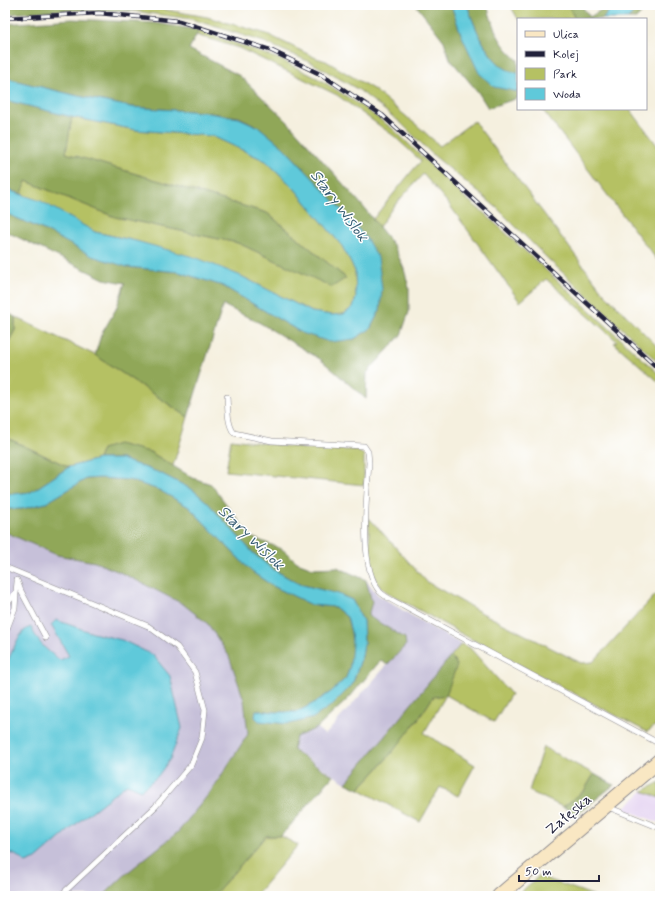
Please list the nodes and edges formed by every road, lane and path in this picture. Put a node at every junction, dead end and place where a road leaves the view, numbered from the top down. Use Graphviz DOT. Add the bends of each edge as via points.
graph roads {
  1 [pos="227,397"];
  2 [pos="5,562"];
  3 [pos="5,567"];
  4 [pos="16,571"];
  5 [pos="17,580"];
  6 [pos="16,592"];
  7 [pos="5,607"];
  8 [pos="5,634"];
  9 [pos="46,638"];
  10 [pos="660,744"];
  11 [pos="660,760"];
  12 [pos="607,806"];
  13 [pos="660,828"];
  14 [pos="60,896"];
  15 [pos="499,896"];
  1 -- 10 [label="lane" via="234,433 272,441 364,446 368,452 369,463 367,555 372,580 381,592 417,614"];
  2 -- 4 [label="lane"];
  3 -- 4 [label="lane"];
  4 -- 5 [label="lane"];
  4 -- 14 [label="lane" via="148,626 177,646 195,672 205,710 202,738 191,765 155,807"];
  5 -- 6 [label="lane"];
  5 -- 9 [label="lane"];
  6 -- 7 [label="lane"];
  6 -- 8 [label="lane" via="15,608"];
  11 -- 12 [label="street, Załęska"];
  12 -- 13 [label="lane"];
  12 -- 15 [label="street, Załęska"];
}
